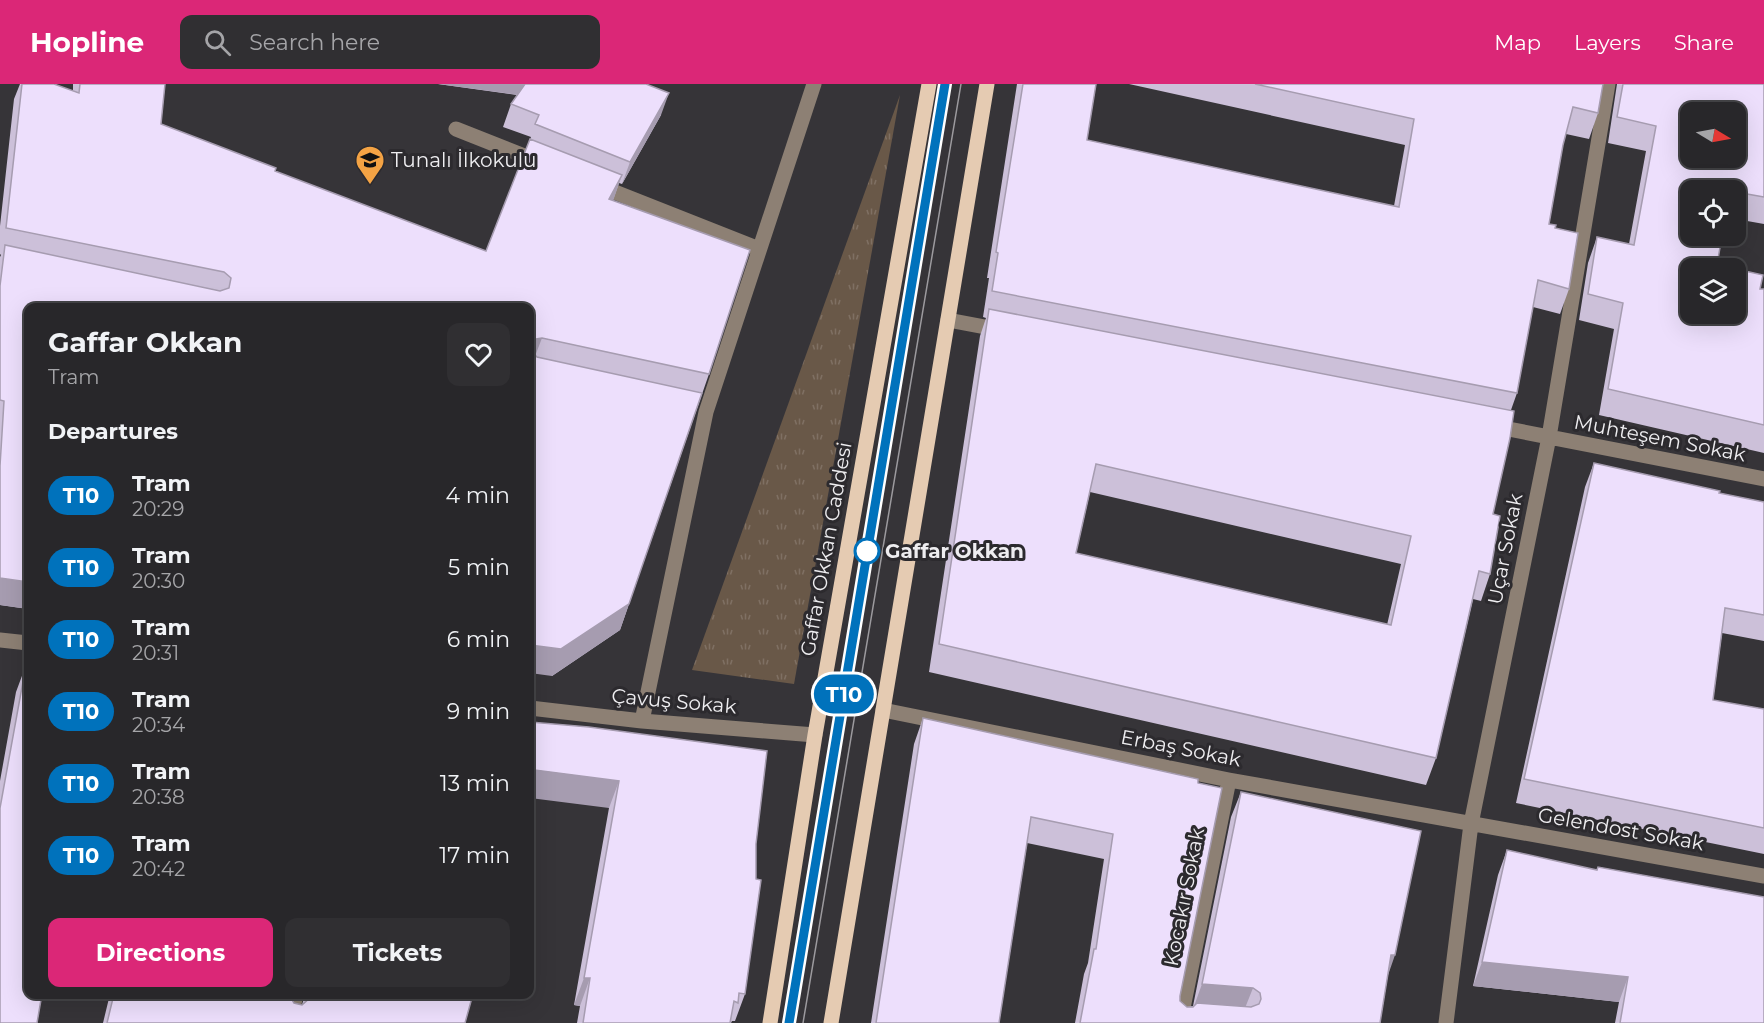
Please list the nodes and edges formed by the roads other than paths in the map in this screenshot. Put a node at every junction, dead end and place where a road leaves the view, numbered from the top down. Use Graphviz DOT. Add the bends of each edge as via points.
graph roads {
  1 [pos="814,84"];
  2 [pos="929,84"];
  3 [pos="987,84"];
  4 [pos="1608,84"];
  5 [pos="456,129"];
  6 [pos="553,168"];
  7 [pos="586,181"];
  8 [pos="759,249"];
  9 [pos="948,320"];
  10 [pos="1017,333"];
  11 [pos="1480,424"];
  12 [pos="1549,437"];
  13 [pos="1764,479"];
  14 [pos="0,640"];
  15 [pos="24,643"];
  16 [pos="534,708"];
  17 [pos="884,710"];
  18 [pos="642,721"];
  19 [pos="815,735"];
  20 [pos="1229,780"];
  21 [pos="1471,824"];
  22 [pos="1764,876"];
  23 [pos="295,999"];
  24 [pos="1184,1020"];
  25 [pos="290,1023"];
  26 [pos="770,1023"];
  27 [pos="831,1023"];
  28 [pos="1446,1023"];
  1 -- 8 [label="street"];
  2 -- 19 [label="main road, Gaffar Okkan Caddesi"];
  3 -- 9 [label="main road"];
  4 -- 12 [label="street, Uçar Sokak"];
  5 -- 6 [label="street"];
  7 -- 8 [label="street"];
  8 -- 18 [label="street" via="700,410"];
  9 -- 10 [label="street"];
  9 -- 17 [label="main road"];
  11 -- 12 [label="street, Muhteşem Sokak"];
  12 -- 13 [label="street, Muhteşem Sokak"];
  12 -- 21 [label="street, Uçar Sokak"];
  14 -- 15 [label="street"];
  16 -- 18 [label="street, Çavuş Sokak"];
  17 -- 20 [label="street, Erbaş Sokak"];
  17 -- 27 [label="main road"];
  18 -- 19 [label="street, Çavuş Sokak"];
  19 -- 26 [label="main road, Gaffar Okkan Caddesi"];
  20 -- 21 [label="street, Erbaş Sokak"];
  20 -- 24 [label="street, Kocakır Sokak"];
  21 -- 22 [label="street, Gelendost Sokak"];
  21 -- 28 [label="street, Uçar Sokak"];
  23 -- 25 [label="street"];
}
